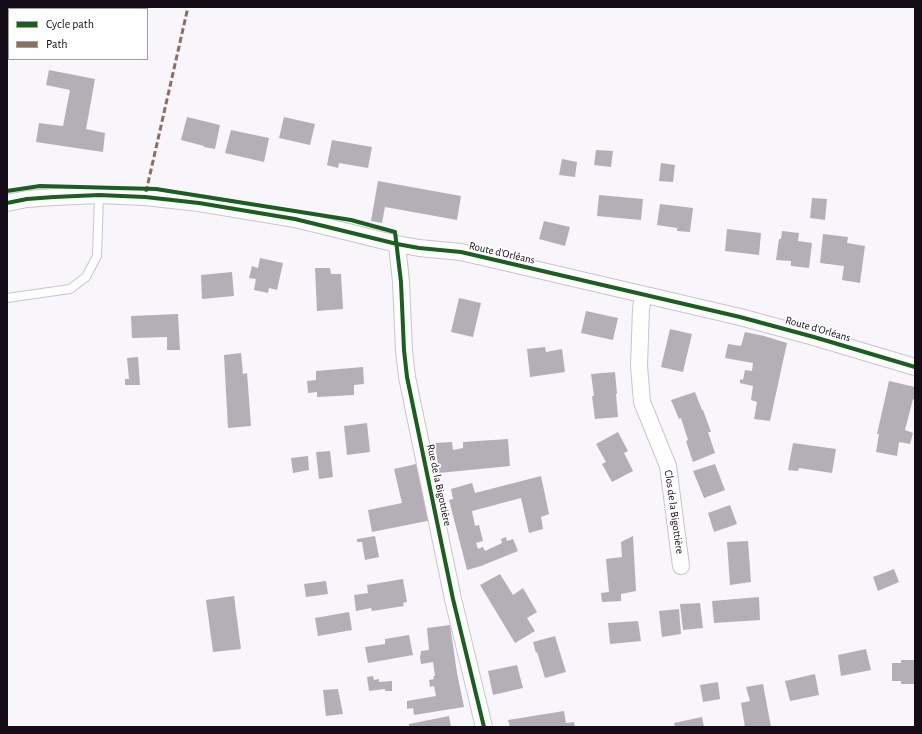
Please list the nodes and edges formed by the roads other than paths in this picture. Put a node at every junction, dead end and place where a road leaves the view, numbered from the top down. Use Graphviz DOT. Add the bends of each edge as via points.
graph roads {
  1 [pos="100,195"];
  2 [pos="7,202"];
  3 [pos="397,244"];
  4 [pos="643,295"];
  5 [pos="7,298"];
  6 [pos="915,367"];
  7 [pos="681,566"];
  8 [pos="484,727"];
  1 -- 2 [label="street, Route d'Orléans"];
  1 -- 3 [label="street, Route d'Orléans" via="145,197 295,219"];
  1 -- 5 [label="lane" via="98,256 86,277 70,289"];
  3 -- 4 [label="street, Route d'Orléans" via="461,252"];
  3 -- 8 [label="street, Rue de la Bigottière" via="407,377 453,599"];
  4 -- 6 [label="street, Route d'Orléans" via="778,327"];
  4 -- 7 [label="street, Clos de la Bigottière" via="639,366 642,402 668,466"];
}
